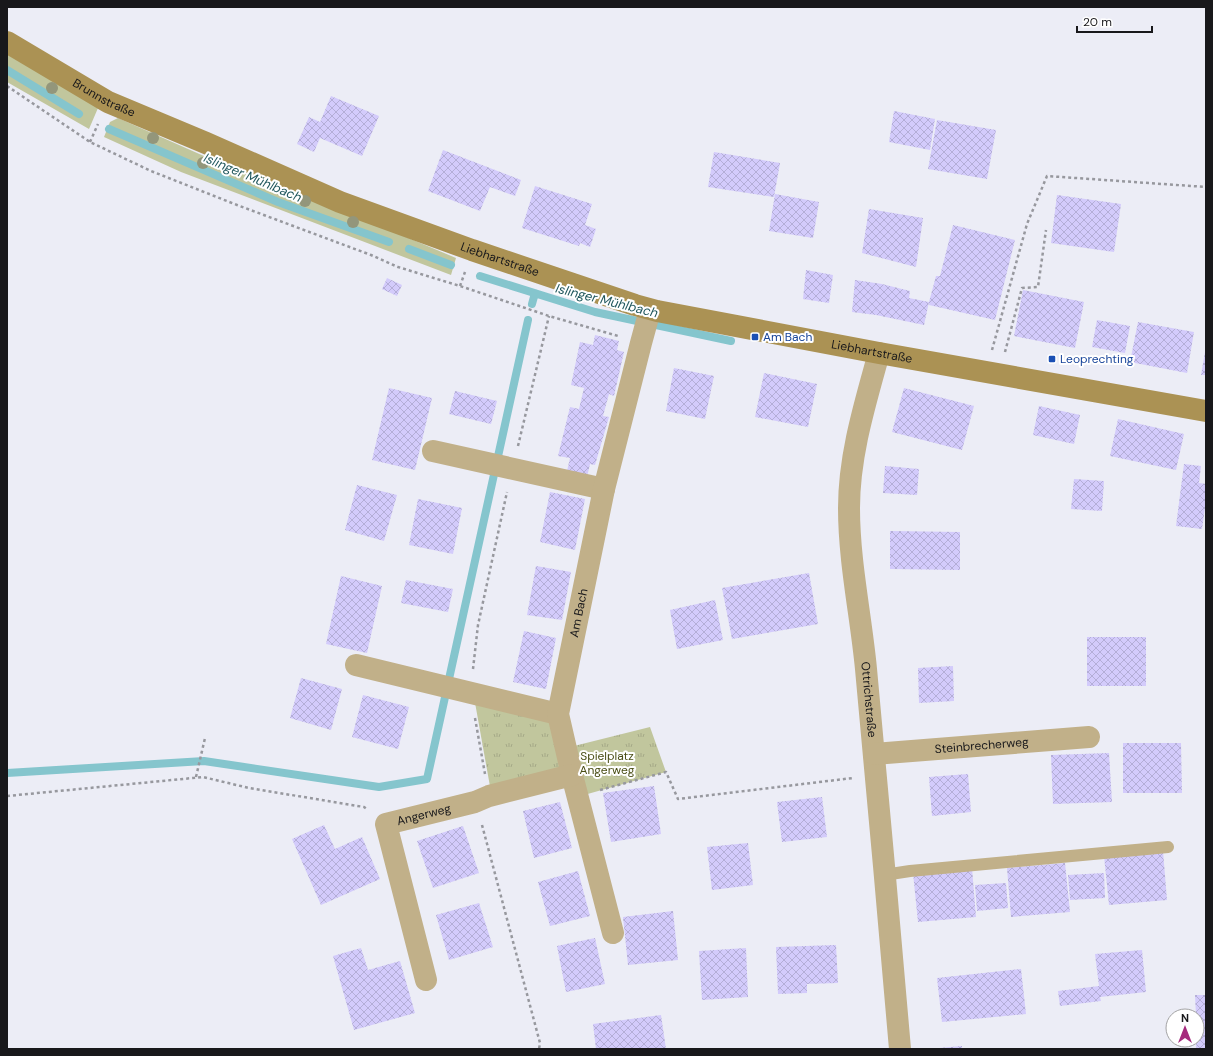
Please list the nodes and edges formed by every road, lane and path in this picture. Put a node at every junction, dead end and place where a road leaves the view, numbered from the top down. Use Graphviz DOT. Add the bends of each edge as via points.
graph roads {
  1 [pos="7,42"];
  2 [pos="7,86"];
  3 [pos="206,143"];
  4 [pos="1206,187"];
  5 [pos="1046,230"];
  6 [pos="549,316"];
  7 [pos="646,326"];
  8 [pos="994,340"];
  9 [pos="1007,345"];
  10 [pos="879,353"];
  11 [pos="1206,411"];
  12 [pos="433,451"];
  13 [pos="501,466"];
  14 [pos="604,489"];
  15 [pos="356,664"];
  16 [pos="465,691"];
  17 [pos="558,714"];
  18 [pos="1090,737"];
  19 [pos="205,738"];
  20 [pos="874,754"];
  21 [pos="196,777"];
  22 [pos="876,777"];
  23 [pos="574,784"];
  24 [pos="7,796"];
  25 [pos="482,799"];
  26 [pos="386,824"];
  27 [pos="1168,848"];
  28 [pos="884,875"];
  29 [pos="613,933"];
  30 [pos="426,980"];
  31 [pos="539,1049"];
  32 [pos="900,1049"];
  1 -- 3 [label="street, Brunnstraße" via="108,102"];
  2 -- 6 [label="path" via="90,142 151,171 398,267"];
  3 -- 7 [label="street, Liebhartstraße" via="340,202 472,250"];
  4 -- 8 [label="path" via="1047,176 1027,224"];
  5 -- 9 [label="path" via="1038,287 1022,288"];
  6 -- 7 [label="path"];
  6 -- 13 [label="path"];
  7 -- 10 [label="street, Liebhartstraße"];
  7 -- 14 [label="street, Am Bach"];
  10 -- 11 [label="street, Liebhartstraße"];
  10 -- 20 [label="street, Ottrichstraße" via="856,441 849,508"];
  12 -- 13 [label="street"];
  13 -- 14 [label="street"];
  13 -- 16 [label="path" via="478,625"];
  14 -- 17 [label="street, Am Bach"];
  15 -- 16 [label="street"];
  16 -- 17 [label="street"];
  16 -- 25 [label="path"];
  17 -- 23 [label="street, Am Bach"];
  18 -- 20 [label="street, Steinbrecherweg"];
  19 -- 21 [label="path"];
  20 -- 22 [label="street, Ottrichstraße"];
  21 -- 24 [label="path"];
  21 -- 26 [label="path" via="364,807"];
  22 -- 23 [label="path" via="847,778 678,799 666,772 584,795"];
  22 -- 28 [label="street, Ottrichstraße"];
  23 -- 25 [label="street, Angerweg"];
  23 -- 29 [label="street, Am Bach"];
  25 -- 26 [label="street, Angerweg"];
  25 -- 31 [label="path" via="540,1043"];
  26 -- 30 [label="street, Angerweg"];
  27 -- 28 [label="lane"];
  28 -- 32 [label="street, Ottrichstraße"];
}
